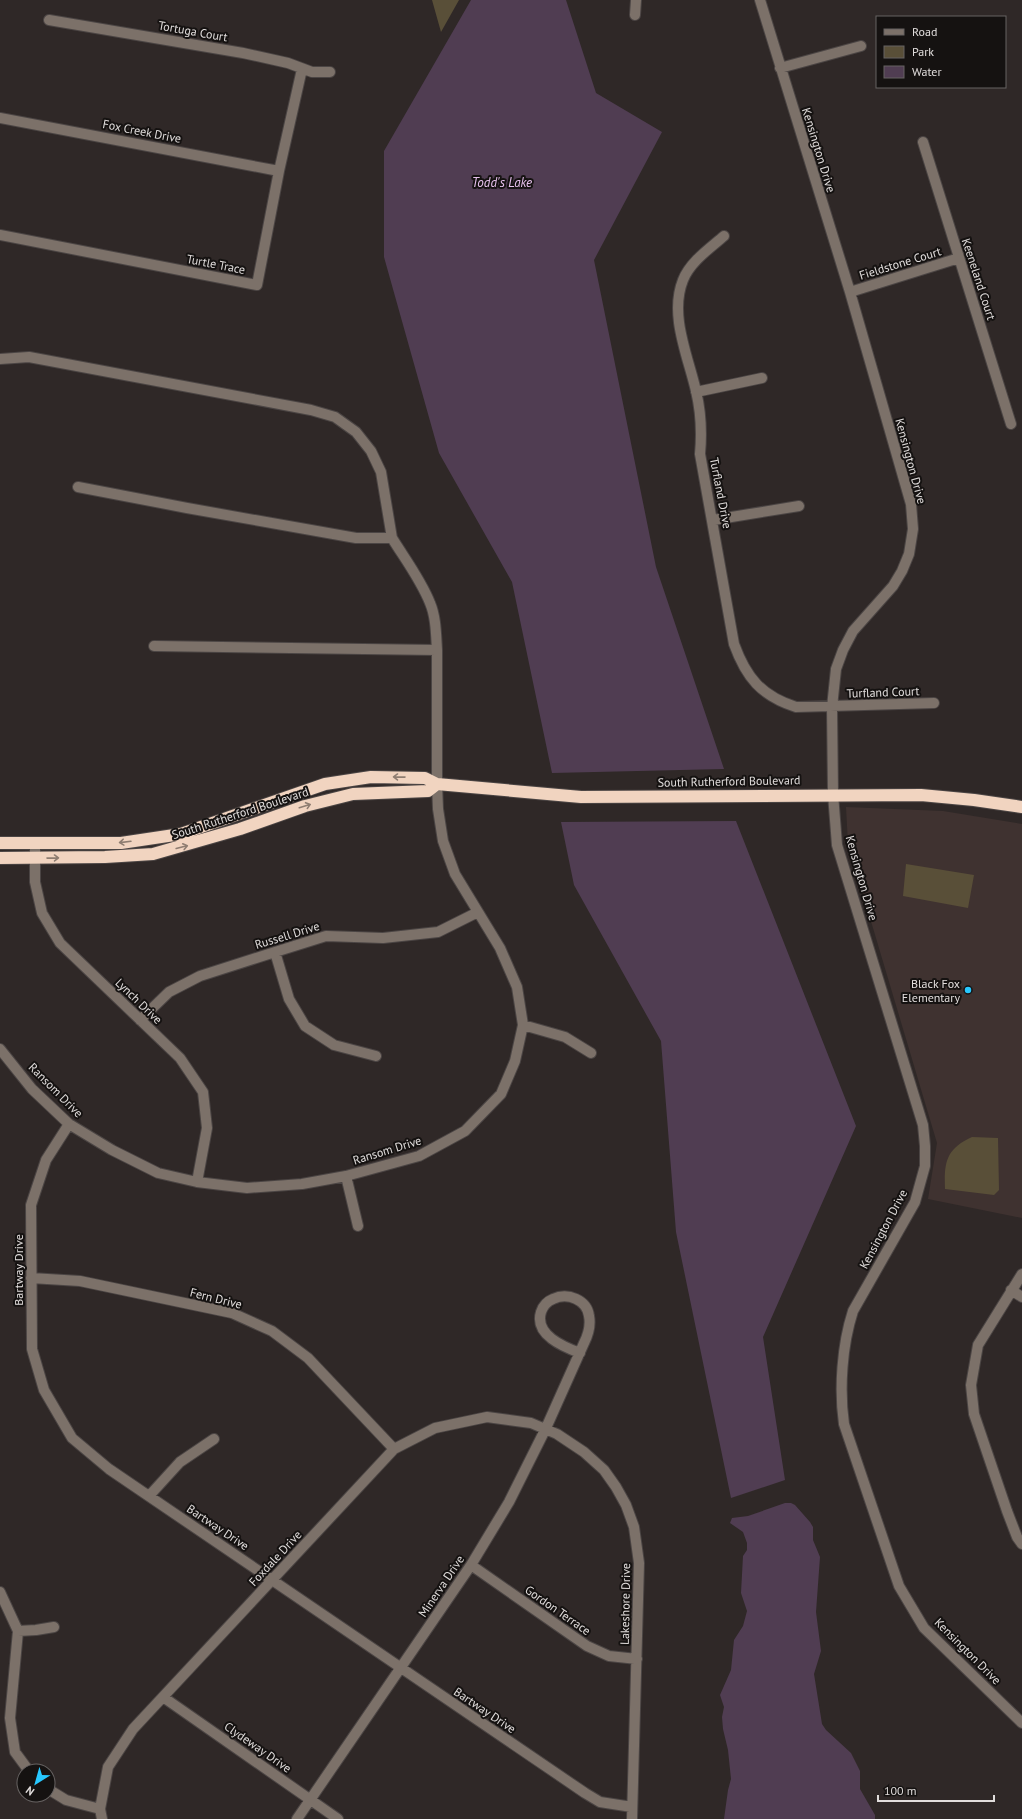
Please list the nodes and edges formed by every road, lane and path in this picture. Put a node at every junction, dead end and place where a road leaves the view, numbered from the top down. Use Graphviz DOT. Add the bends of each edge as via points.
graph roads {
  1 [pos="636,0"];
  2 [pos="760,0"];
  3 [pos="635,16"];
  4 [pos="49,20"];
  5 [pos="861,46"];
  6 [pos="780,68"];
  7 [pos="302,69"];
  8 [pos="330,72"];
  9 [pos="0,118"];
  10 [pos="923,142"];
  11 [pos="279,171"];
  12 [pos="0,235"];
  13 [pos="724,236"];
  14 [pos="959,258"];
  15 [pos="850,292"];
  16 [pos="0,359"];
  17 [pos="762,378"];
  18 [pos="696,392"];
  19 [pos="1011,424"];
  20 [pos="78,487"];
  21 [pos="799,506"];
  22 [pos="713,520"];
  23 [pos="392,538"];
  24 [pos="154,646"];
  25 [pos="437,650"];
  26 [pos="934,703"];
  27 [pos="832,707"];
  28 [pos="437,784"];
  29 [pos="833,794"];
  30 [pos="1022,807"];
  31 [pos="0,843"];
  32 [pos="35,843"];
  33 [pos="0,858"];
  34 [pos="35,858"];
  35 [pos="478,912"];
  36 [pos="275,952"];
  37 [pos="140,1020"];
  38 [pos="523,1024"];
  39 [pos="0,1049"];
  40 [pos="591,1053"];
  41 [pos="376,1056"];
  42 [pos="69,1124"];
  43 [pos="346,1176"];
  44 [pos="197,1182"];
  45 [pos="358,1226"];
  46 [pos="1022,1274"];
  47 [pos="31,1278"];
  48 [pos="1011,1290"];
  49 [pos="1022,1297"];
  50 [pos="580,1353"];
  51 [pos="546,1428"];
  52 [pos="214,1439"];
  53 [pos="394,1449"];
  54 [pos="149,1496"];
  55 [pos="1022,1544"];
  56 [pos="471,1566"];
  57 [pos="272,1580"];
  58 [pos="0,1592"];
  59 [pos="54,1627"];
  60 [pos="18,1630"];
  61 [pos="637,1659"];
  62 [pos="400,1668"];
  63 [pos="163,1697"];
  64 [pos="1022,1723"];
  65 [pos="23,1763"];
  66 [pos="56,1794"];
  67 [pos="311,1800"];
  68 [pos="632,1806"];
  69 [pos="100,1809"];
  70 [pos="102,1819"];
  71 [pos="298,1819"];
  72 [pos="338,1819"];
  73 [pos="632,1819"];
  1 -- 3 [label="street"];
  2 -- 6 [label="street, Kensington Drive"];
  4 -- 7 [label="street, Tortuga Court" via="243,53 288,63"];
  5 -- 6 [label="street"];
  6 -- 15 [label="street, Kensington Drive"];
  7 -- 8 [label="street, Tortuga Court"];
  7 -- 11 [label="street, Turtle Trace"];
  9 -- 11 [label="street, Fox Creek Drive"];
  10 -- 14 [label="street, Keeneland Court"];
  11 -- 12 [label="street, Turtle Trace" via="257,285"];
  13 -- 18 [label="street, Turfland Drive" via="693,264 683,280 677,298 680,328"];
  14 -- 15 [label="street, Fieldstone Court"];
  14 -- 19 [label="street, Keeneland Court"];
  15 -- 27 [label="street, Kensington Drive" via="911,504 913,529 909,554 902,571 893,586 853,631 843,650 836,668"];
  16 -- 23 [label="street" via="29,356 311,410 335,417 356,432 371,451 380,472"];
  17 -- 18 [label="street"];
  18 -- 22 [label="street, Turfland Drive" via="702,431 700,454"];
  20 -- 23 [label="street" via="356,538"];
  21 -- 22 [label="street"];
  22 -- 27 [label="street, Turfland Drive" via="734,644 750,678 781,702 796,706"];
  23 -- 25 [label="street, Ransom Drive" via="431,604"];
  24 -- 25 [label="street"];
  25 -- 28 [label="street, Ransom Drive"];
  26 -- 27 [label="street, Turfland Court"];
  27 -- 29 [label="street, Kensington Drive"];
  28 -- 29 [label="highway, South Rutherford Boulevard" via="581,796"];
  28 -- 32 [label="highway, South Rutherford Boulevard, one-way" via="424,778 371,777 325,784 180,834 121,843"];
  34 -- 28 [label="highway, South Rutherford Boulevard, one-way" via="153,854 240,830 305,806 353,794 428,791"];
  28 -- 35 [label="street, Ransom Drive" via="443,841 455,874"];
  29 -- 30 [label="highway, South Rutherford Boulevard" via="921,795"];
  29 -- 64 [label="street, Kensington Drive" via="837,845 923,1125 925,1146 925,1166 915,1202 853,1311 848,1328 841,1404 844,1424 899,1586 910,1605 924,1628"];
  31 -- 32 [label="highway, South Rutherford Boulevard"];
  32 -- 34 [label="street, Lynch Drive"];
  33 -- 34 [label="highway, South Rutherford Boulevard"];
  34 -- 37 [label="street, Lynch Drive" via="35,882 42,913 60,943"];
  35 -- 36 [label="street, Russell Drive" via="438,932 383,938 326,936"];
  35 -- 38 [label="street, Ransom Drive" via="500,948 517,987"];
  36 -- 37 [label="street, Russell Drive" via="200,976 169,992"];
  36 -- 41 [label="street" via="289,999 305,1026 334,1045"];
  37 -- 44 [label="street, Lynch Drive" via="180,1058 203,1092 207,1128"];
  38 -- 40 [label="street" via="565,1037"];
  38 -- 43 [label="street, Ransom Drive" via="515,1061 500,1094 465,1131 419,1156"];
  39 -- 42 [label="street, Ransom Drive" via="32,1089"];
  42 -- 44 [label="street, Ransom Drive" via="112,1150 158,1173"];
  42 -- 47 [label="street, Bartway Drive" via="46,1160 31,1205"];
  43 -- 44 [label="street, Ransom Drive" via="302,1184 247,1188"];
  43 -- 45 [label="street"];
  46 -- 48 [label="street"];
  47 -- 53 [label="street, Fern Drive" via="80,1281 232,1313 272,1331 308,1358"];
  47 -- 54 [label="street, Bartway Drive" via="32,1350 44,1390 72,1438 109,1469"];
  48 -- 49 [label="street"];
  48 -- 55 [label="street" via="978,1345 971,1385 974,1414 1007,1511"];
  50 -- 50 [label="street, Minerva Drive" via="555,1342 543,1328 541,1312 552,1299 573,1297 587,1309 590,1326"];
  50 -- 51 [label="street, Minerva Drive"];
  51 -- 53 [label="street, Foxdale Drive" via="531,1423 488,1417 435,1428"];
  51 -- 56 [label="street, Minerva Drive" via="509,1502"];
  51 -- 61 [label="street, Lakeshore Drive" via="571,1442 604,1470 620,1493 630,1515 636,1535 639,1563"];
  52 -- 54 [label="street" via="180,1462"];
  53 -- 57 [label="street, Foxdale Drive"];
  54 -- 57 [label="street, Bartway Drive"];
  56 -- 61 [label="street, Gordon Terrace" via="586,1646 609,1656"];
  56 -- 62 [label="street, Minerva Drive"];
  57 -- 62 [label="street, Bartway Drive"];
  57 -- 63 [label="street, Foxdale Drive"];
  58 -- 60 [label="street"];
  59 -- 60 [label="street"];
  60 -- 65 [label="street" via="10,1718 15,1752"];
  61 -- 68 [label="street, Lakeshore Drive"];
  62 -- 67 [label="street, Minerva Drive"];
  62 -- 68 [label="street, Bartway Drive" via="591,1797 604,1803"];
  63 -- 67 [label="street, Clydeway Drive"];
  63 -- 69 [label="street, Foxdale Drive" via="133,1730 108,1767"];
  66 -- 69 [label="street" via="66,1800"];
  67 -- 71 [label="street, Minerva Drive"];
  67 -- 72 [label="street, Clydeway Drive"];
  68 -- 73 [label="street, Lakeshore Drive"];
  69 -- 70 [label="street, Foxdale Drive"];
}
